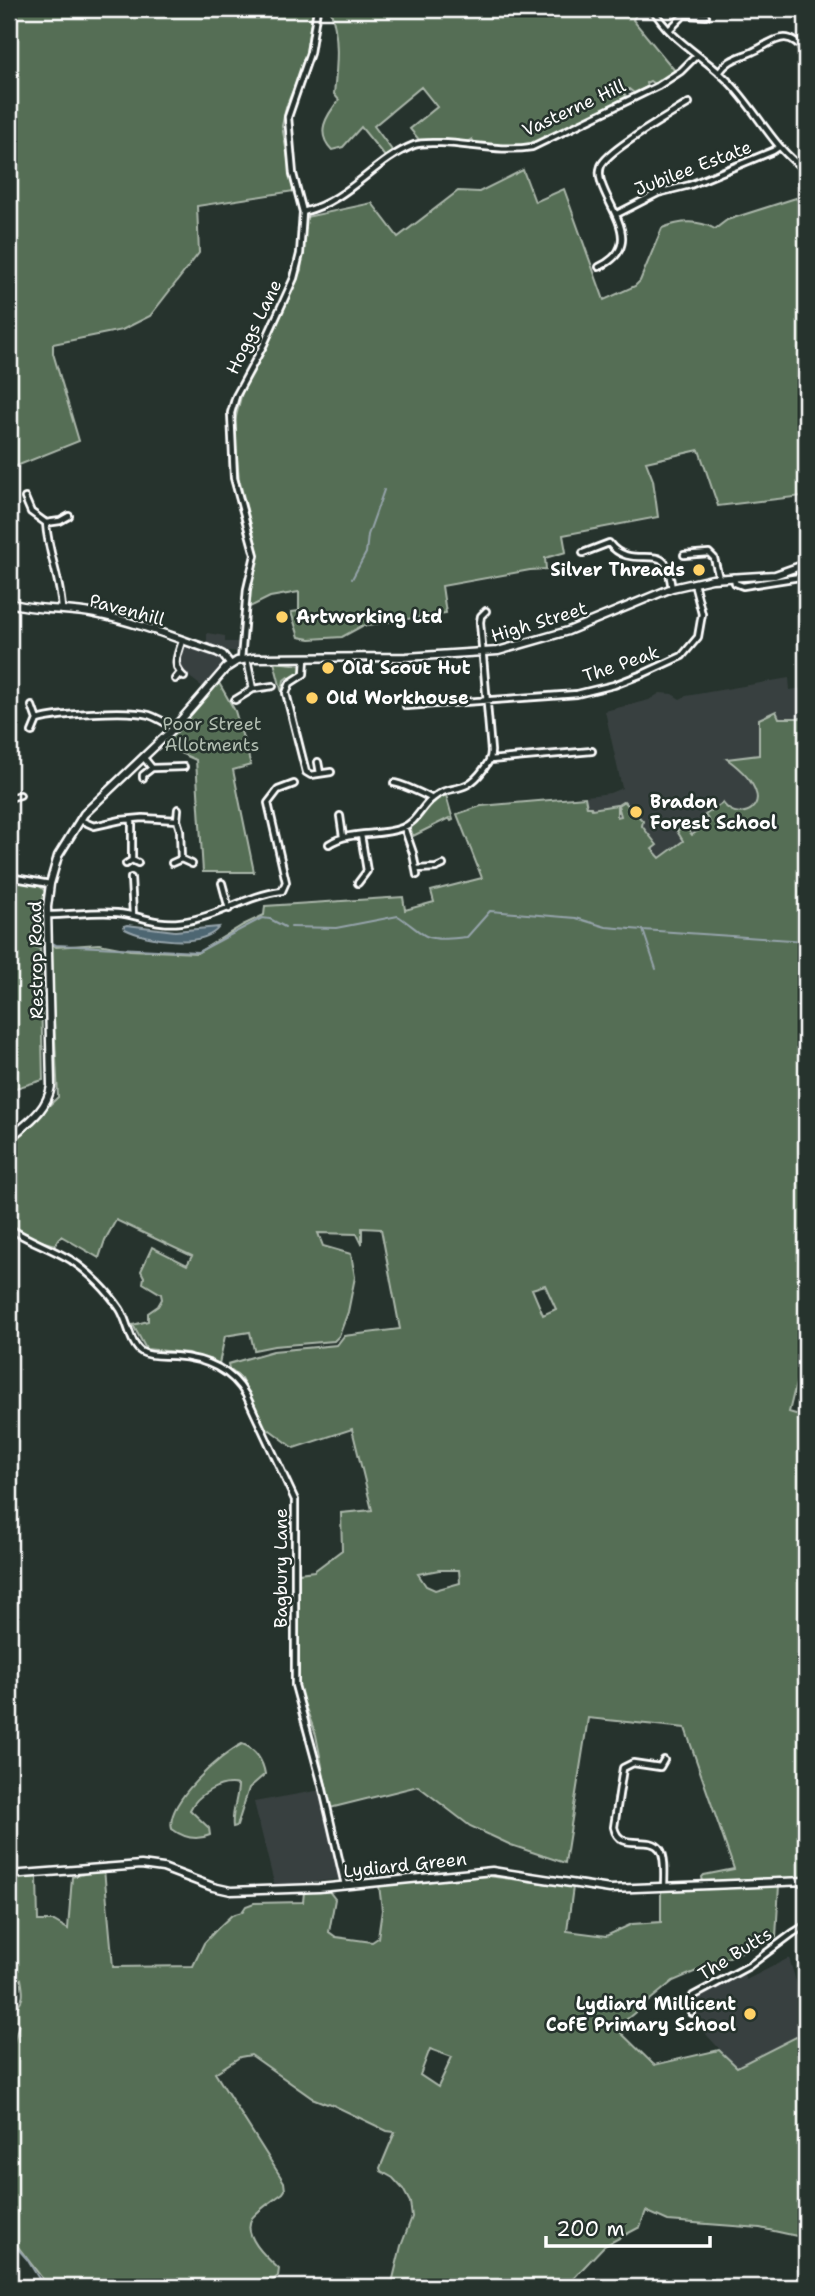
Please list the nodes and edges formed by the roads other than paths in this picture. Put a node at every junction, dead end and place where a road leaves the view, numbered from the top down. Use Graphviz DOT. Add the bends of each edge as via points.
graph roads {
  1 [pos="317,9"];
  2 [pos="653,9"];
  3 [pos="697,12"];
  4 [pos="706,16"];
  5 [pos="668,30"];
  6 [pos="806,53"];
  7 [pos="697,55"];
  8 [pos="719,72"];
  9 [pos="689,103"];
  10 [pos="779,147"];
  11 [pos="806,170"];
  12 [pos="303,212"];
  13 [pos="617,214"];
  14 [pos="599,267"];
  15 [pos="25,498"];
  16 [pos="69,516"];
  17 [pos="46,523"];
  18 [pos="583,553"];
  19 [pos="684,555"];
  20 [pos="806,564"];
  21 [pos="806,576"];
  22 [pos="734,577"];
  23 [pos="719,578"];
  24 [pos="694,583"];
  25 [pos="672,588"];
  26 [pos="9,603"];
  27 [pos="62,610"];
  28 [pos="486,611"];
  29 [pos="182,641"];
  30 [pos="483,653"];
  31 [pos="305,658"];
  32 [pos="244,659"];
  33 [pos="230,664"];
  34 [pos="175,679"];
  35 [pos="273,686"];
  36 [pos="253,689"];
  37 [pos="235,700"];
  38 [pos="486,701"];
  39 [pos="32,706"];
  40 [pos="407,706"];
  41 [pos="37,720"];
  42 [pos="174,728"];
  43 [pos="32,732"];
  44 [pos="592,751"];
  45 [pos="144,758"];
  46 [pos="490,760"];
  47 [pos="318,762"];
  48 [pos="184,767"];
  49 [pos="152,768"];
  50 [pos="331,772"];
  51 [pos="320,773"];
  52 [pos="143,778"];
  53 [pos="394,783"];
  54 [pos="293,784"];
  55 [pos="20,796"];
  56 [pos="11,797"];
  57 [pos="432,799"];
  58 [pos="15,803"];
  59 [pos="178,808"];
  60 [pos="340,816"];
  61 [pos="132,819"];
  62 [pos="80,820"];
  63 [pos="177,820"];
  64 [pos="404,827"];
  65 [pos="361,835"];
  66 [pos="343,837"];
  67 [pos="329,844"];
  68 [pos="181,859"];
  69 [pos="132,860"];
  70 [pos="138,863"];
  71 [pos="172,863"];
  72 [pos="126,864"];
  73 [pos="192,864"];
  74 [pos="443,865"];
  75 [pos="9,877"];
  76 [pos="131,878"];
  77 [pos="222,883"];
  78 [pos="358,883"];
  79 [pos="50,884"];
  80 [pos="229,909"];
  81 [pos="47,915"];
  82 [pos="133,916"];
  83 [pos="9,1139"];
  84 [pos="9,1228"];
  85 [pos="664,1760"];
  86 [pos="9,1875"];
  87 [pos="806,1881"];
  88 [pos="345,1885"];
  89 [pos="664,1887"];
  90 [pos="806,1925"];
  91 [pos="692,2013"];
  1 -- 12 [label="street, Hoggs Lane" via="308,62 288,117 293,174"];
  2 -- 5 [label="street"];
  3 -- 4 [label="street"];
  3 -- 5 [label="street" via="684,15"];
  5 -- 7 [label="street"];
  6 -- 8 [label="street" via="794,41 777,38 729,61"];
  7 -- 8 [label="street"];
  7 -- 12 [label="street, Vasterne Hill" via="658,86 532,147 419,144 327,204"];
  8 -- 10 [label="street"];
  9 -- 13 [label="street" via="603,162 600,176"];
  10 -- 11 [label="street"];
  10 -- 13 [label="street, Jubilee Estate" via="690,185 658,193"];
  12 -- 32 [label="street, Hoggs Lane" via="294,278 231,414 234,478 255,555 247,589 240,656"];
  13 -- 14 [label="street" via="620,244 613,257"];
  15 -- 17 [label="street" via="33,515"];
  16 -- 17 [label="street"];
  17 -- 27 [label="street"];
  18 -- 25 [label="street" via="609,542 623,555 660,559 666,564"];
  19 -- 23 [label="street" via="709,553"];
  20 -- 22 [label="street, High Street" via="775,575"];
  21 -- 22 [label="street" via="743,586 735,583"];
  22 -- 23 [label="street, High Street"];
  23 -- 24 [label="street, High Street"];
  24 -- 25 [label="street, High Street"];
  24 -- 38 [label="street, The Peak" via="702,626 682,656 589,692"];
  25 -- 30 [label="street, High Street" via="568,631"];
  26 -- 27 [label="street, Pavenhill"];
  27 -- 29 [label="street, Pavenhill" via="106,616"];
  28 -- 30 [label="street" via="479,614"];
  29 -- 33 [label="street, Pavenhill" via="221,653"];
  29 -- 34 [label="street" via="175,664 182,675"];
  30 -- 31 [label="street, High Street"];
  30 -- 38 [label="street"];
  31 -- 32 [label="street, High Street"];
  31 -- 51 [label="street" via="304,674 290,683 286,693 306,772"];
  32 -- 33 [label="street, High Street"];
  32 -- 36 [label="street, Hoggs Lane"];
  33 -- 42 [label="street, Restrop Road"];
  35 -- 36 [label="street"];
  36 -- 37 [label="street"];
  38 -- 40 [label="street, The Peak"];
  38 -- 46 [label="street"];
  39 -- 41 [label="street"];
  41 -- 42 [label="street" via="97,713 141,714"];
  41 -- 43 [label="street"];
  42 -- 45 [label="street, Restrop Road"];
  44 -- 46 [label="street"];
  45 -- 49 [label="street"];
  45 -- 62 [label="street, Restrop Road"];
  46 -- 57 [label="street" via="468,786"];
  47 -- 51 [label="street"];
  48 -- 49 [label="street"];
  49 -- 52 [label="street"];
  50 -- 51 [label="street"];
  53 -- 57 [label="street"];
  54 -- 80 [label="street" via="278,790 268,803 285,886"];
  55 -- 56 [label="street"];
  56 -- 58 [label="street"];
  57 -- 64 [label="street"];
  59 -- 63 [label="street"];
  60 -- 66 [label="street"];
  61 -- 62 [label="street" via="94,826"];
  61 -- 63 [label="street"];
  61 -- 69 [label="street"];
  62 -- 79 [label="street, Restrop Road" via="58,856"];
  63 -- 68 [label="street"];
  64 -- 65 [label="street"];
  64 -- 74 [label="street" via="417,872"];
  65 -- 66 [label="street"];
  65 -- 78 [label="street" via="367,872"];
  66 -- 67 [label="street"];
  68 -- 71 [label="street"];
  68 -- 73 [label="street"];
  69 -- 70 [label="street"];
  69 -- 72 [label="street"];
  75 -- 79 [label="street"];
  76 -- 82 [label="street"];
  77 -- 80 [label="street"];
  79 -- 81 [label="street, Restrop Road"];
  80 -- 82 [label="street" via="178,923"];
  81 -- 82 [label="street" via="107,912"];
  81 -- 83 [label="street, Restrop Road" via="50,1095 41,1111"];
  84 -- 88 [label="street, Bagbury Lane" via="88,1274 120,1308 141,1351 210,1364 236,1380 246,1395 295,1500 295,1685"];
  85 -- 89 [label="street" via="661,1769 633,1763 623,1768 614,1825 614,1837 660,1848"];
  86 -- 88 [label="street, Lydiard Green" via="136,1865 163,1868 231,1891"];
  87 -- 89 [label="street, Lydiard Green"];
  88 -- 89 [label="street, Lydiard Green" via="492,1871 600,1888"];
  90 -- 91 [label="street, The Butts" via="749,1966 693,1996"];
}
